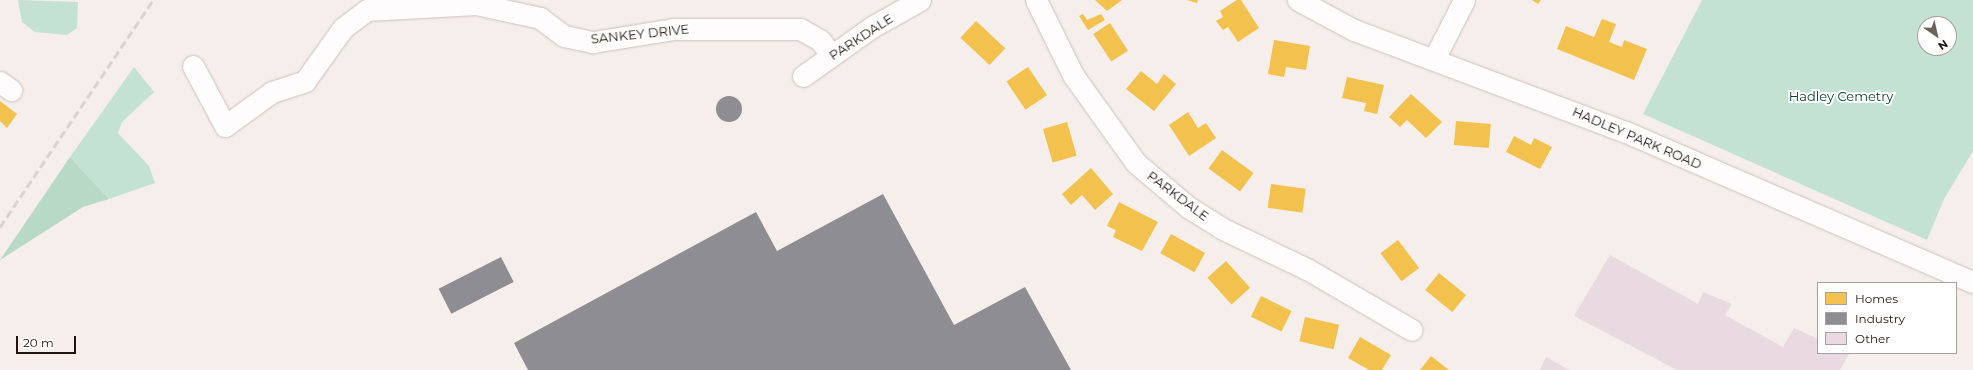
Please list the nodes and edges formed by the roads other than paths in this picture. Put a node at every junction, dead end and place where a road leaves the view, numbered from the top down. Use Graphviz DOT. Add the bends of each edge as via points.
graph roads {
  1 [pos="920,0"];
  2 [pos="1036,0"];
  3 [pos="1298,0"];
  4 [pos="1464,0"];
  5 [pos="831,55"];
  6 [pos="1434,59"];
  7 [pos="193,66"];
  8 [pos="803,76"];
  9 [pos="1973,282"];
  10 [pos="1412,330"];
  1 -- 5 [label="street, PARKDALE"];
  2 -- 10 [label="street, PARKDALE" via="1073,75 1136,163 1188,207 1221,228 1335,284"];
  3 -- 6 [label="street, HADLEY PARK ROAD" via="1354,30"];
  4 -- 6 [label="street"];
  5 -- 7 [label="street, SANKEY DRIVE" via="820,40 800,29 673,28 593,42 564,36 540,18 476,4 367,10 343,28 305,81 272,92 225,126"];
  5 -- 8 [label="street, PARKDALE"];
  6 -- 9 [label="street, HADLEY PARK ROAD" via="1626,132"];
}
